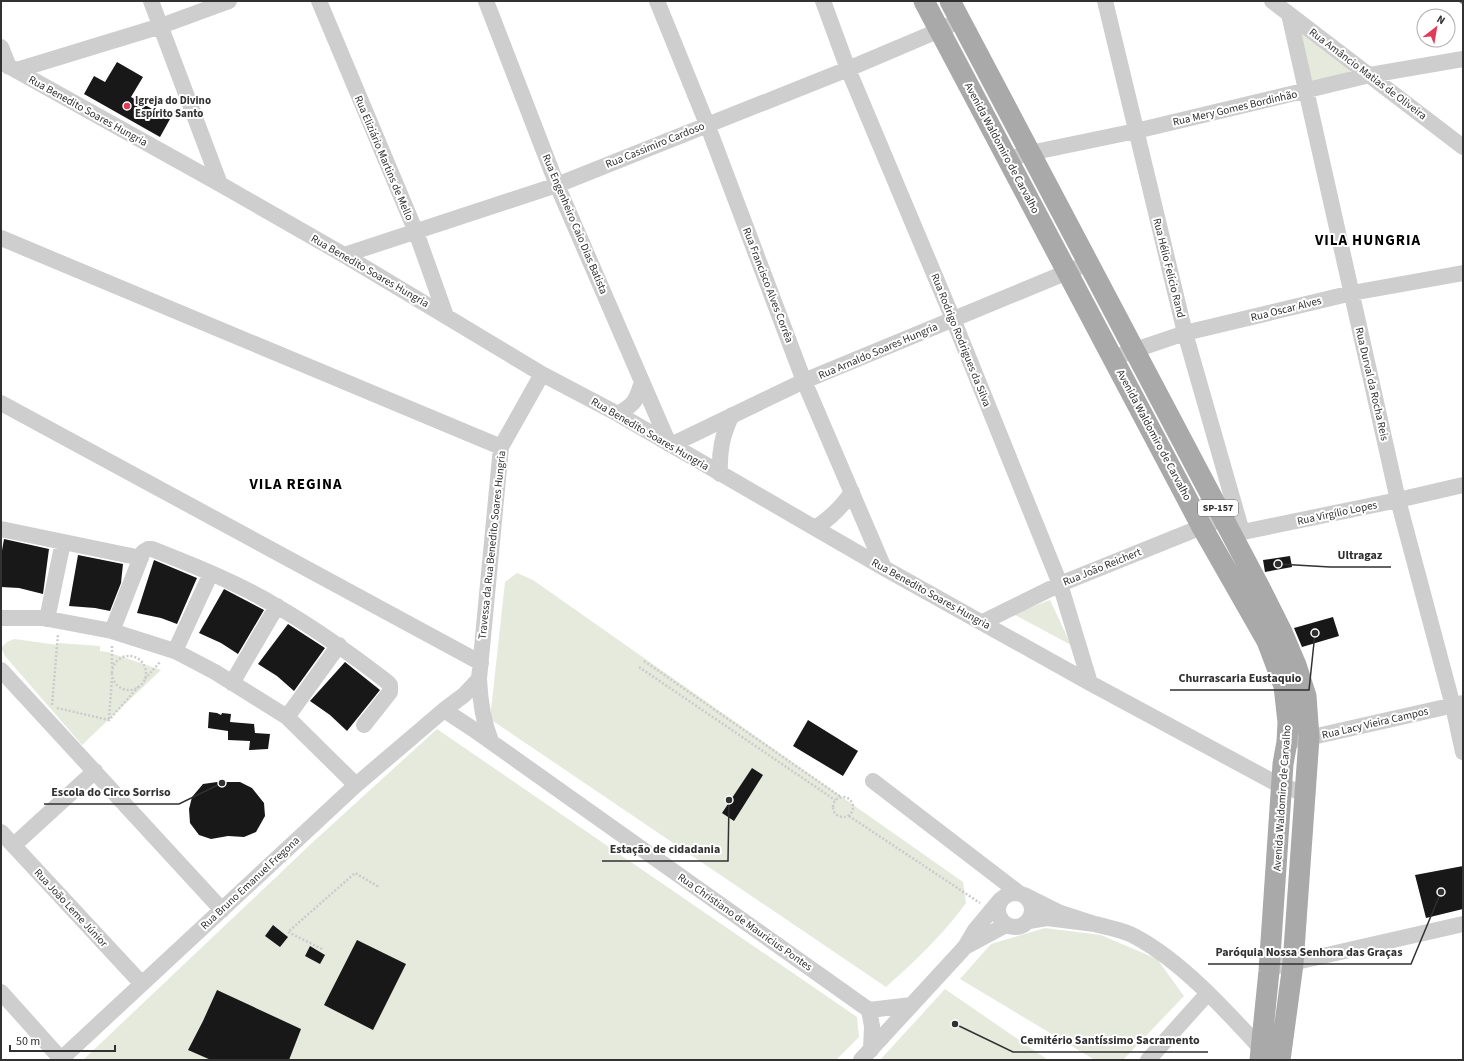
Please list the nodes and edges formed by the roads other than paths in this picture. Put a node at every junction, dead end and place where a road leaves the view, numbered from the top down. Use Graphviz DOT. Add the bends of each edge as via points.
graph roads {
  1 [pos="151,1"];
  2 [pos="229,1"];
  3 [pos="319,1"];
  4 [pos="486,1"];
  5 [pos="657,1"];
  6 [pos="823,1"];
  7 [pos="924,1"];
  8 [pos="950,1"];
  9 [pos="1105,1"];
  10 [pos="1272,1"];
  11 [pos="1289,14"];
  12 [pos="960,20"];
  13 [pos="161,26"];
  14 [pos="940,30"];
  15 [pos="1,47"];
  16 [pos="1463,59"];
  17 [pos="9,66"];
  18 [pos="848,68"];
  19 [pos="1370,75"];
  20 [pos="1306,90"];
  21 [pos="707,124"];
  22 [pos="1136,131"];
  23 [pos="1463,147"];
  24 [pos="1030,153"];
  25 [pos="1008,159"];
  26 [pos="220,184"];
  27 [pos="557,184"];
  28 [pos="416,232"];
  29 [pos="1,238"];
  30 [pos="344,255"];
  31 [pos="1088,263"];
  32 [pos="1068,272"];
  33 [pos="1463,273"];
  34 [pos="1352,293"];
  35 [pos="446,316"];
  36 [pos="953,319"];
  37 [pos="1185,333"];
  38 [pos="1135,350"];
  39 [pos="1113,358"];
  40 [pos="542,374"];
  41 [pos="804,381"];
  42 [pos="642,382"];
  43 [pos="1,403"];
  44 [pos="618,414"];
  45 [pos="732,415"];
  46 [pos="670,444"];
  47 [pos="501,447"];
  48 [pos="720,474"];
  49 [pos="1463,485"];
  50 [pos="852,492"];
  51 [pos="1398,500"];
  52 [pos="815,528"];
  53 [pos="1232,528"];
  54 [pos="1,529"];
  55 [pos="1206,534"];
  56 [pos="62,542"];
  57 [pos="141,558"];
  58 [pos="884,568"];
  59 [pos="211,573"];
  60 [pos="1060,584"];
  61 [pos="276,606"];
  62 [pos="1,618"];
  63 [pos="53,620"];
  64 [pos="983,622"];
  65 [pos="112,631"];
  66 [pos="339,645"];
  67 [pos="172,650"];
  68 [pos="481,663"];
  69 [pos="1,670"];
  70 [pos="479,679"];
  71 [pos="232,683"];
  72 [pos="1090,683"];
  73 [pos="1458,704"];
  74 [pos="444,710"];
  75 [pos="287,717"];
  76 [pos="364,725"];
  77 [pos="1309,738"];
  78 [pos="491,741"];
  79 [pos="1287,742"];
  80 [pos="1463,752"];
  81 [pos="95,771"];
  82 [pos="873,781"];
  83 [pos="356,785"];
  84 [pos="1281,786"];
  85 [pos="1305,793"];
  86 [pos="1,832"];
  87 [pos="14,846"];
  88 [pos="1022,894"];
  89 [pos="996,906"];
  90 [pos="222,910"];
  91 [pos="1029,921"];
  92 [pos="1095,924"];
  93 [pos="1463,924"];
  94 [pos="1006,925"];
  95 [pos="965,948"];
  96 [pos="1293,964"];
  97 [pos="1270,968"];
  98 [pos="142,984"];
  99 [pos="1,992"];
  100 [pos="1208,993"];
  101 [pos="912,1005"];
  102 [pos="870,1010"];
  103 [pos="866,1055"];
  104 [pos="1265,1056"];
  105 [pos="61,1059"];
  106 [pos="1148,1060"];
  107 [pos="1280,1060"];
  1 -- 13 [label="street"];
  2 -- 13 [label="street"];
  3 -- 28 [label="street, Rua Eliziário Martins de Mello"];
  4 -- 27 [label="street, Rua Engenheiro Caio Dias Batista"];
  5 -- 21 [label="street, Rua Francisco Alves Corrêa"];
  6 -- 18 [label="street, Rua Rodrigo Rodrigues da Silva"];
  7 -- 14 [label="main road, Avenida Waldomiro de Carvalho / SP-157"];
  8 -- 12 [label="main road, Avenida Waldomiro de Carvalho / SP-157"];
  9 -- 22 [label="street, Rua Hélio Felício Rand"];
  10 -- 11 [label="street, Rua Amâncio Matias de Oliveira"];
  11 -- 19 [label="street, Rua Amâncio Matias de Oliveira"];
  11 -- 20 [label="street, Rua Durval da Rocha Reis"];
  12 -- 14 [label="street, Rua Cassimiro Cardoso"];
  12 -- 24 [label="main road, Avenida Waldomiro de Carvalho / SP-157"];
  13 -- 17 [label="street"];
  13 -- 26 [label="street"];
  14 -- 18 [label="street, Rua Cassimiro Cardoso"];
  14 -- 25 [label="main road, Avenida Waldomiro de Carvalho / SP-157"];
  15 -- 17 [label="street"];
  16 -- 19 [label="street, Rua Mery Gomes Bordinhão"];
  17 -- 26 [label="street, Rua Benedito Soares Hungria"];
  18 -- 21 [label="street, Rua Cassimiro Cardoso"];
  18 -- 36 [label="street, Rua Rodrigo Rodrigues da Silva"];
  19 -- 20 [label="street, Rua Mery Gomes Bordinhão"];
  19 -- 23 [label="street, Rua Amâncio Matias de Oliveira"];
  20 -- 22 [label="street, Rua Mery Gomes Bordinhão"];
  20 -- 34 [label="street, Rua Durval da Rocha Reis"];
  21 -- 27 [label="street, Rua Cassimiro Cardoso"];
  21 -- 41 [label="street, Rua Francisco Alves Corrêa"];
  22 -- 24 [label="street, Rua Mery Gomes Bordinhão"];
  22 -- 37 [label="street, Rua Hélio Felício Rand"];
  24 -- 25 [label="street, Rua Mery Gomes Bordinhão"];
  24 -- 31 [label="main road, Avenida Waldomiro de Carvalho / SP-157"];
  25 -- 32 [label="main road, Avenida Waldomiro de Carvalho / SP-157"];
  26 -- 30 [label="street, Rua Benedito Soares Hungria"];
  27 -- 28 [label="street, Rua Cassimiro Cardoso"];
  27 -- 42 [label="street, Rua Engenheiro Caio Dias Batista"];
  28 -- 30 [label="street, Rua Cassimiro Cardoso"];
  28 -- 35 [label="street, Rua Eliziário Martins de Mello"];
  29 -- 47 [label="street"];
  30 -- 35 [label="street, Rua Benedito Soares Hungria"];
  31 -- 32 [label="street, Rua Arnaldo Soares Hungria"];
  31 -- 38 [label="main road, Avenida Waldomiro de Carvalho / SP-157"];
  32 -- 36 [label="street, Rua Arnaldo Soares Hungria"];
  32 -- 39 [label="main road, Avenida Waldomiro de Carvalho / SP-157"];
  33 -- 34 [label="street, Rua Oscar Alves"];
  34 -- 37 [label="street, Rua Oscar Alves"];
  34 -- 51 [label="street, Rua Durval da Rocha Reis"];
  35 -- 40 [label="street, Rua Benedito Soares Hungria"];
  36 -- 41 [label="street, Rua Arnaldo Soares Hungria"];
  36 -- 60 [label="street, Rua Rodrigo Rodrigues da Silva"];
  37 -- 38 [label="street, Rua Oscar Alves"];
  37 -- 53 [label="street, Rua Hélio Felício Rand"];
  38 -- 39 [label="street, Rua Oscar Alves"];
  38 -- 53 [label="main road, Avenida Waldomiro de Carvalho / SP-157"];
  39 -- 55 [label="main road, Avenida Waldomiro de Carvalho / SP-157"];
  40 -- 44 [label="street, Rua Benedito Soares Hungria"];
  40 -- 47 [label="street, Travessa da Rua Benedito Soares Hungria"];
  41 -- 45 [label="street, Rua Arnaldo Soares Hungria"];
  41 -- 50 [label="street, Rua Francisco Alves Corrêa"];
  42 -- 44 [label="street" via="634,403"];
  42 -- 46 [label="street, Rua Engenheiro Caio Dias Batista"];
  43 -- 68 [label="street"];
  44 -- 46 [label="street, Rua Benedito Soares Hungria"];
  45 -- 46 [label="street, Rua Arnaldo Soares Hungria"];
  45 -- 48 [label="street" via="721,444"];
  46 -- 48 [label="street, Rua Benedito Soares Hungria"];
  47 -- 68 [label="street, Travessa da Rua Benedito Soares Hungria"];
  48 -- 52 [label="street, Rua Benedito Soares Hungria"];
  49 -- 51 [label="street, Rua Virgílio Lopes"];
  50 -- 52 [label="street" via="830,519"];
  50 -- 58 [label="street, Rua Francisco Alves Corrêa"];
  51 -- 53 [label="street, Rua Virgílio Lopes"];
  51 -- 73 [label="street, Rua Durval da Rocha Reis"];
  52 -- 58 [label="street, Rua Benedito Soares Hungria"];
  53 -- 55 [label="street, Rua Virgílio Lopes"];
  53 -- 77 [label="main road, Avenida Waldomiro de Carvalho / SP-157" via="1296,665 1306,696"];
  54 -- 56 [label="street"];
  55 -- 60 [label="street, Rua João Reichert"];
  55 -- 79 [label="main road, Avenida Waldomiro de Carvalho / SP-157" via="1270,648 1284,686 1288,722"];
  56 -- 57 [label="street"];
  56 -- 63 [label="street"];
  57 -- 59 [label="street" via="148,548"];
  57 -- 65 [label="street"];
  58 -- 64 [label="street, Rua Benedito Soares Hungria"];
  59 -- 61 [label="street"];
  59 -- 67 [label="street"];
  60 -- 64 [label="street, Rua João Reichert"];
  60 -- 72 [label="street, Rua Rodrigo Rodrigues da Silva"];
  61 -- 66 [label="street"];
  61 -- 71 [label="street"];
  62 -- 63 [label="street"];
  63 -- 65 [label="street"];
  64 -- 72 [label="street, Rua Benedito Soares Hungria"];
  65 -- 67 [label="street"];
  66 -- 75 [label="street"];
  66 -- 76 [label="street" via="390,685 390,692"];
  67 -- 71 [label="street"];
  68 -- 70 [label="street, Travessa da Rua Benedito Soares Hungria"];
  69 -- 81 [label="street"];
  70 -- 74 [label="street, Rua Bruno Emanuel Fregona" via="464,695"];
  70 -- 78 [label="street, Travessa da Rua Benedito Soares Hungria" via="484,723"];
  71 -- 75 [label="street"];
  72 -- 84 [label="street, Rua Benedito Soares Hungria"];
  73 -- 77 [label="street, Rua Lacy Vieira Campos"];
  73 -- 80 [label="street, Rua Durval da Rocha Reis"];
  74 -- 78 [label="street, Rua Christiano de Mauricius Pontes"];
  74 -- 83 [label="street, Rua Bruno Emanuel Fregona"];
  75 -- 83 [label="street"];
  77 -- 79 [label="street, Rua Lacy Vieira Campos"];
  77 -- 85 [label="main road, Avenida Waldomiro de Carvalho / SP-157"];
  78 -- 102 [label="street, Rua Christiano de Mauricius Pontes"];
  79 -- 84 [label="main road, Avenida Waldomiro de Carvalho / SP-157"];
  81 -- 87 [label="street"];
  81 -- 90 [label="street"];
  82 -- 88 [label="street"];
  83 -- 90 [label="street, Rua Bruno Emanuel Fregona"];
  84 -- 85 [label="street, Rua Benedito Soares Hungria"];
  84 -- 97 [label="main road, Avenida Waldomiro de Carvalho / SP-157"];
  85 -- 96 [label="main road, Avenida Waldomiro de Carvalho / SP-157"];
  86 -- 87 [label="street, Rua João Leme Júnior"];
  87 -- 98 [label="street, Rua João Leme Júnior"];
  88 -- 89 [label="street" via="1008,893"];
  88 -- 91 [label="street" via="1031,904 1032,915"];
  88 -- 92 [label="street" via="1058,912"];
  89 -- 94 [label="street" via="998,916"];
  89 -- 95 [label="street" via="975,930"];
  90 -- 98 [label="street, Rua Bruno Emanuel Fregona"];
  91 -- 92 [label="street" via="1047,918"];
  91 -- 94 [label="street" via="1018,927"];
  92 -- 100 [label="street" via="1136,937 1163,954"];
  93 -- 96 [label="street"];
  94 -- 95 [label="street"];
  95 -- 101 [label="street"];
  96 -- 97 [label="street"];
  96 -- 107 [label="main road, Avenida Waldomiro de Carvalho / SP-157"];
  97 -- 104 [label="main road, Avenida Waldomiro de Carvalho / SP-157"];
  98 -- 105 [label="street, Rua Bruno Emanuel Fregona"];
  99 -- 105 [label="street"];
  100 -- 104 [label="street"];
  100 -- 106 [label="street"];
  101 -- 102 [label="street"];
  101 -- 103 [label="street"];
  102 -- 103 [label="street" via="872,1026"];
}
